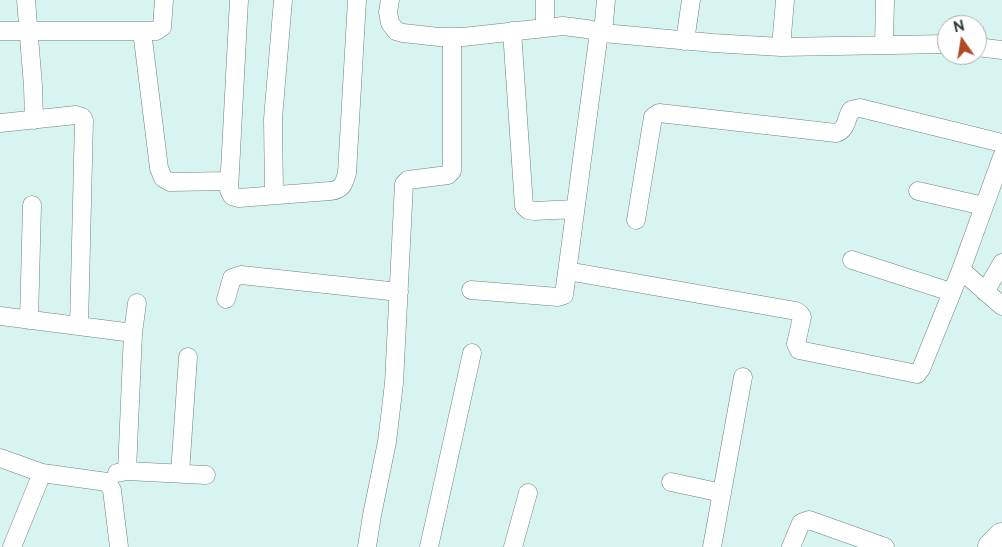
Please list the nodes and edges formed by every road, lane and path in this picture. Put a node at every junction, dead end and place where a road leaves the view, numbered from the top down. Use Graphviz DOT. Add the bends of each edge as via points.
graph roads {
  1 [pos="26,0"];
  2 [pos="164,0"];
  3 [pos="238,0"];
  4 [pos="283,0"];
  5 [pos="357,0"];
  6 [pos="390,0"];
  7 [pos="545,0"];
  8 [pos="606,0"];
  9 [pos="691,0"];
  10 [pos="785,0"];
  11 [pos="884,0"];
  12 [pos="545,27"];
  13 [pos="28,30"];
  14 [pos="0,31"];
  15 [pos="142,31"];
  16 [pos="512,31"];
  17 [pos="601,32"];
  18 [pos="452,37"];
  19 [pos="685,41"];
  20 [pos="937,44"];
  21 [pos="884,45"];
  22 [pos="781,47"];
  23 [pos="987,48"];
  24 [pos="1002,50"];
  25 [pos="34,120"];
  26 [pos="0,123"];
  27 [pos="1002,143"];
  28 [pos="1002,157"];
  29 [pos="229,180"];
  30 [pos="918,191"];
  31 [pos="274,195"];
  32 [pos="32,204"];
  33 [pos="984,206"];
  34 [pos="575,209"];
  35 [pos="636,220"];
  36 [pos="852,260"];
  37 [pos="1002,263"];
  38 [pos="961,270"];
  39 [pos="567,271"];
  40 [pos="472,290"];
  41 [pos="399,292"];
  42 [pos="951,292"];
  43 [pos="985,292"];
  44 [pos="226,299"];
  45 [pos="137,303"];
  46 [pos="1002,306"];
  47 [pos="0,316"];
  48 [pos="29,320"];
  49 [pos="79,326"];
  50 [pos="133,333"];
  51 [pos="472,353"];
  52 [pos="188,358"];
  53 [pos="743,377"];
  54 [pos="0,458"];
  55 [pos="127,471"];
  56 [pos="42,473"];
  57 [pos="180,473"];
  58 [pos="206,474"];
  59 [pos="107,482"];
  60 [pos="670,482"];
  61 [pos="528,493"];
  62 [pos="722,493"];
  63 [pos="1002,536"];
  64 [pos="12,547"];
  65 [pos="120,547"];
  66 [pos="367,547"];
  67 [pos="429,547"];
  68 [pos="513,547"];
  69 [pos="712,547"];
  70 [pos="791,547"];
  71 [pos="885,547"];
  72 [pos="992,547"];
  1 -- 13 [label="street"];
  2 -- 15 [label="street" via="161,28"];
  3 -- 29 [label="street"];
  4 -- 31 [label="street" via="273,119"];
  5 -- 31 [label="street" via="344,182 336,190"];
  6 -- 18 [label="street" via="388,18 396,31"];
  7 -- 12 [label="street"];
  8 -- 17 [label="street"];
  9 -- 19 [label="street"];
  10 -- 22 [label="street"];
  11 -- 21 [label="street"];
  12 -- 16 [label="street"];
  12 -- 17 [label="street" via="574,26"];
  13 -- 14 [label="street"];
  13 -- 15 [label="street"];
  13 -- 25 [label="street"];
  15 -- 29 [label="street" via="159,168 163,178 170,182"];
  16 -- 18 [label="street"];
  16 -- 34 [label="street" via="524,206 534,211"];
  17 -- 19 [label="street"];
  17 -- 34 [label="street"];
  18 -- 41 [label="street" via="452,172 404,183"];
  19 -- 22 [label="street"];
  20 -- 21 [label="street"];
  21 -- 22 [label="street"];
  23 -- 24 [label="street"];
  25 -- 26 [label="street"];
  25 -- 49 [label="street" via="76,115 84,120"];
  27 -- 35 [label="street" via="860,108 851,110 844,127 836,133 658,112 654,117"];
  28 -- 33 [label="street"];
  29 -- 31 [label="street" via="229,192 235,197"];
  30 -- 33 [label="street"];
  32 -- 48 [label="street"];
  33 -- 38 [label="street"];
  34 -- 39 [label="street"];
  36 -- 42 [label="street"];
  37 -- 43 [label="street"];
  38 -- 42 [label="street"];
  38 -- 43 [label="street"];
  39 -- 40 [label="street" via="565,293 561,296"];
  39 -- 42 [label="street" via="796,311 802,317 796,344 799,350 913,374 921,369"];
  41 -- 44 [label="street" via="241,275 232,278"];
  41 -- 66 [label="street" via="394,391"];
  43 -- 46 [label="street"];
  45 -- 50 [label="street"];
  47 -- 48 [label="street"];
  48 -- 49 [label="street"];
  49 -- 50 [label="street"];
  50 -- 55 [label="street"];
  51 -- 67 [label="street"];
  52 -- 57 [label="street"];
  53 -- 62 [label="street"];
  54 -- 56 [label="street"];
  55 -- 57 [label="street"];
  55 -- 59 [label="street" via="117,473"];
  56 -- 59 [label="street"];
  56 -- 64 [label="street"];
  57 -- 58 [label="street"];
  59 -- 65 [label="street" via="112,490"];
  60 -- 62 [label="street"];
  61 -- 68 [label="street"];
  62 -- 69 [label="street"];
  63 -- 72 [label="main road"];
  70 -- 71 [label="street" via="801,523 808,520"];
}
